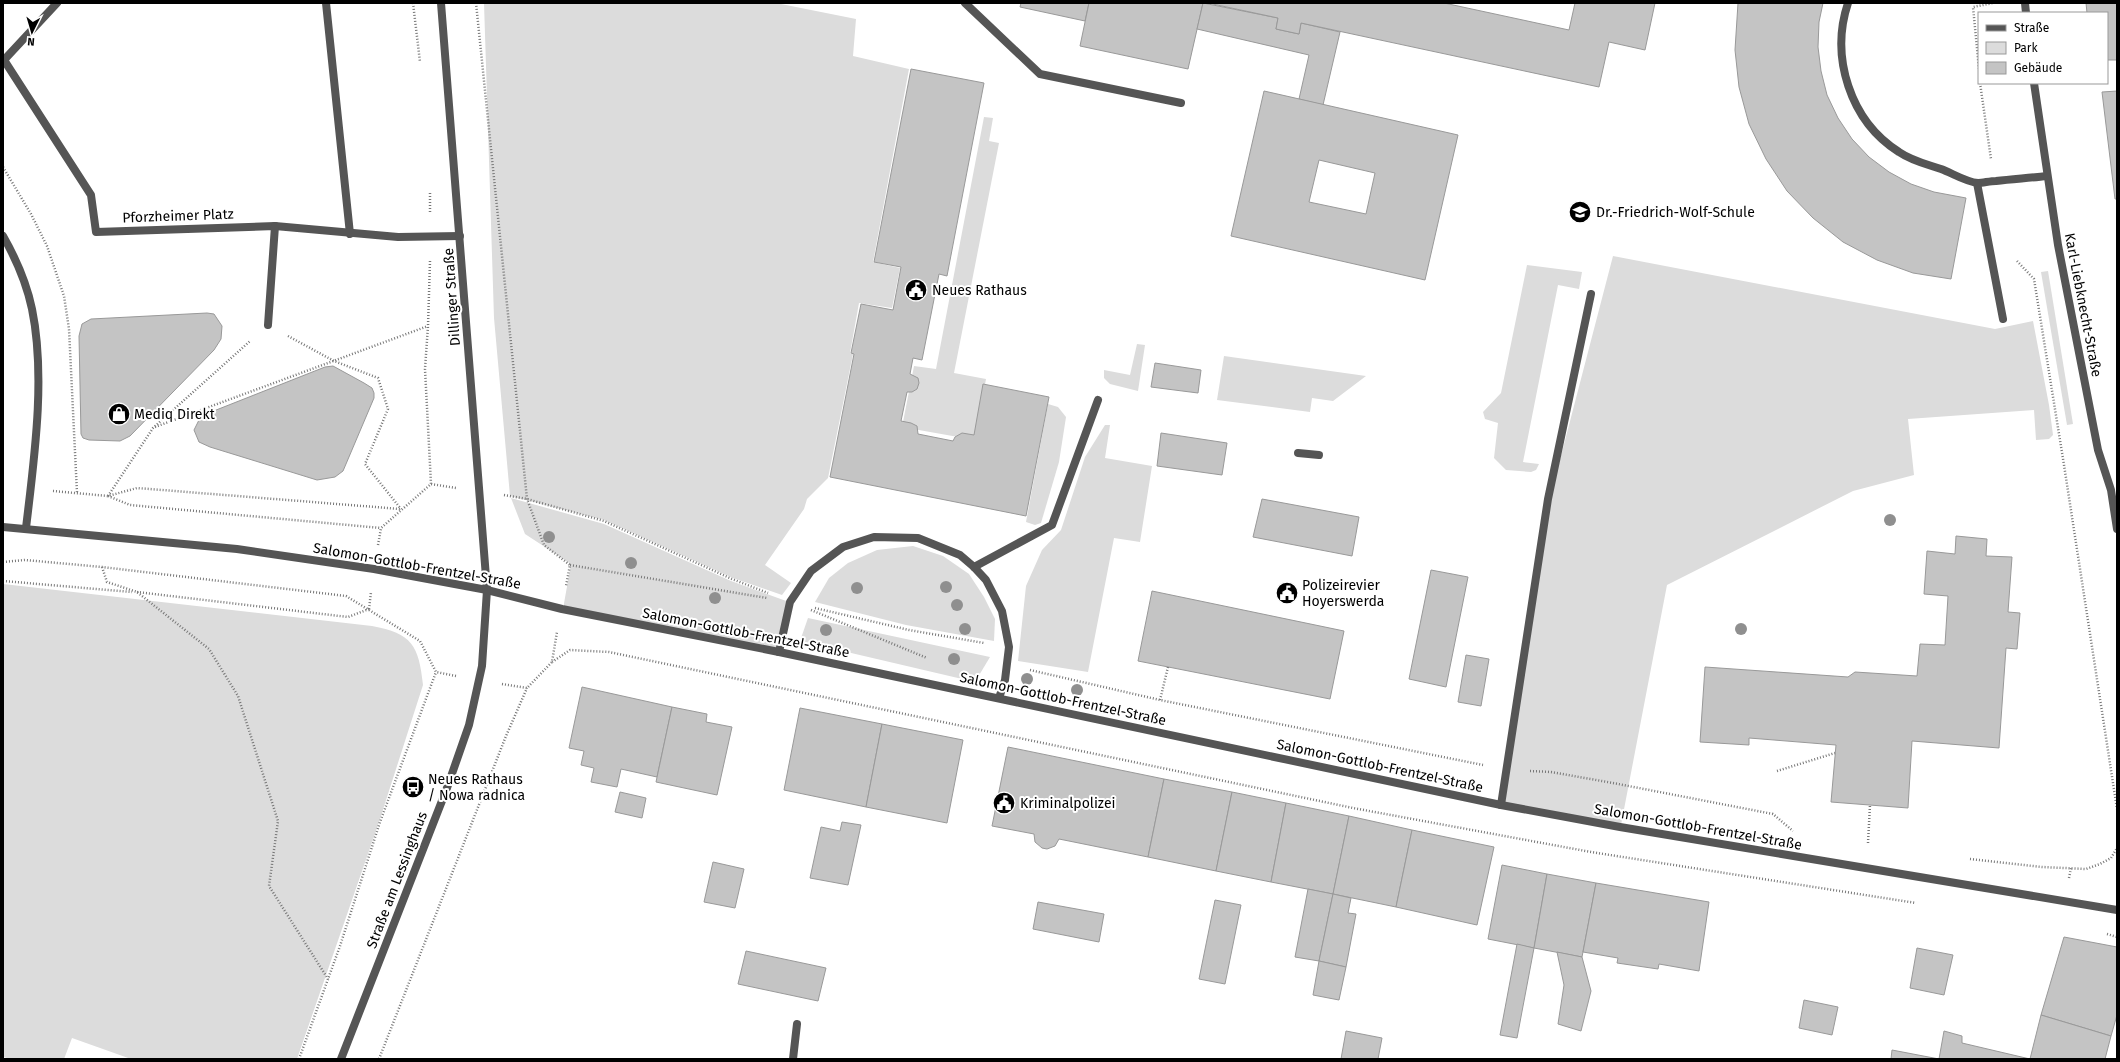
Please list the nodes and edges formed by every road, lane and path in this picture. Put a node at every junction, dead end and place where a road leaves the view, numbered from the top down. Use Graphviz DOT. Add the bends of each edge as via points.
graph roads {
  1 [pos="57,3"];
  2 [pos="326,3"];
  3 [pos="441,3"];
  4 [pos="476,3"];
  5 [pos="965,3"];
  6 [pos="1848,3"];
  7 [pos="1993,3"];
  8 [pos="1978,59"];
  9 [pos="4,60"];
  10 [pos="1980,84"];
  11 [pos="2034,84"];
  12 [pos="1181,103"];
  13 [pos="2047,176"];
  14 [pos="1995,181"];
  15 [pos="1977,183"];
  16 [pos="275,226"];
  17 [pos="350,234"];
  18 [pos="3,236"];
  19 [pos="460,236"];
  20 [pos="2015,259"];
  21 [pos="1591,294"];
  22 [pos="2003,319"];
  23 [pos="268,325"];
  24 [pos="428,326"];
  25 [pos="334,361"];
  26 [pos="1098,400"];
  27 [pos="153,428"];
  28 [pos="1298,453"];
  29 [pos="1319,455"];
  30 [pos="479,491"];
  31 [pos="108,496"];
  32 [pos="526,499"];
  33 [pos="400,509"];
  34 [pos="3,527"];
  35 [pos="26,528"];
  36 [pos="381,528"];
  37 [pos="2117,529"];
  38 [pos="3,562"];
  39 [pos="570,565"];
  40 [pos="102,567"];
  41 [pos="974,567"];
  42 [pos="374,569"];
  43 [pos="3,580"];
  44 [pos="487,590"];
  45 [pos="137,592"];
  46 [pos="790,602"];
  47 [pos="369,609"];
  48 [pos="1009,646"];
  49 [pos="779,652"];
  50 [pos="932,659"];
  51 [pos="552,662"];
  52 [pos="1008,664"];
  53 [pos="1168,667"];
  54 [pos="436,672"];
  55 [pos="527,688"];
  56 [pos="999,698"];
  57 [pos="1160,700"];
  58 [pos="1835,753"];
  59 [pos="1506,770"];
  60 [pos="1777,771"];
  61 [pos="1501,805"];
  62 [pos="1870,805"];
  63 [pos="2117,809"];
  64 [pos="1794,832"];
  65 [pos="1861,842"];
  66 [pos="1868,843"];
  67 [pos="1876,845"];
  68 [pos="2117,848"];
  69 [pos="1968,859"];
  70 [pos="2071,868"];
  71 [pos="2065,902"];
  72 [pos="1920,903"];
  73 [pos="2117,910"];
  74 [pos="328,979"];
  75 [pos="797,1024"];
  76 [pos="300,1059"];
  77 [pos="341,1059"];
  78 [pos="380,1059"];
  79 [pos="793,1059"];
  1 -- 9 [label="street"];
  2 -- 17 [label="street"];
  3 -- 19 [label="street, Dillinger Straße"];
  4 -- 32 [label="path"];
  5 -- 12 [label="street" via="1040,74"];
  6 -- 15 [label="street" via="1841,37 1842,60 1846,82 1866,122 1899,152 1919,163"];
  7 -- 8 [label="path" via="1973,7"];
  9 -- 16 [label="street, Pforzheimer Platz" via="91,195 96,232"];
  10 -- 14 [label="path"];
  11 -- 13 [label="street, Karl-Liebknecht-Straße"];
  13 -- 14 [label="street"];
  13 -- 37 [label="street, Karl-Liebknecht-Straße" via="2098,450 2111,490"];
  14 -- 15 [label="street"];
  15 -- 22 [label="street"];
  16 -- 17 [label="street, Pforzheimer Platz"];
  16 -- 23 [label="street"];
  17 -- 19 [label="street, Pforzheimer Platz" via="398,237"];
  18 -- 35 [label="street" via="21,275 32,308 37,344 38,390"];
  19 -- 30 [label="street, Dillinger Straße"];
  20 -- 63 [label="path" via="2034,279"];
  21 -- 59 [label="street" via="1548,498"];
  23 -- 25 [label="path"];
  23 -- 27 [label="path"];
  24 -- 25 [label="path"];
  25 -- 27 [label="path"];
  25 -- 33 [label="path" via="378,378 388,409 366,464"];
  26 -- 41 [label="street" via="1052,525"];
  27 -- 31 [label="path"];
  28 -- 29 [label="street"];
  30 -- 32 [label="path"];
  30 -- 33 [label="path" via="431,484"];
  30 -- 44 [label="street, Dillinger Straße"];
  31 -- 33 [label="path" via="137,488"];
  31 -- 36 [label="path" via="130,505"];
  32 -- 46 [label="path" via="604,521 732,579"];
  33 -- 36 [label="path"];
  34 -- 35 [label="street, Salomon-Gottlob-Frentzel-Straße"];
  35 -- 42 [label="street, Salomon-Gottlob-Frentzel-Straße" via="237,549"];
  36 -- 42 [label="path"];
  38 -- 40 [label="path" via="26,560"];
  39 -- 46 [label="path"];
  40 -- 45 [label="path" via="107,582"];
  40 -- 47 [label="path" via="346,596"];
  41 -- 46 [label="street" via="960,555 918,538 874,537 843,547 810,571"];
  41 -- 48 [label="street" via="986,580 1002,611"];
  42 -- 44 [label="street, Salomon-Gottlob-Frentzel-Straße"];
  42 -- 47 [label="path"];
  43 -- 45 [label="path"];
  44 -- 49 [label="street, Salomon-Gottlob-Frentzel-Straße" via="562,609"];
  44 -- 77 [label="street, Straße am Lessinghaus" via="482,666 469,725 447,788"];
  45 -- 47 [label="path" via="348,617"];
  45 -- 74 [label="path" via="209,649 238,696 278,821 269,886"];
  46 -- 48 [label="path" via="909,630"];
  46 -- 49 [label="street"];
  46 -- 50 [label="path"];
  48 -- 52 [label="street"];
  49 -- 56 [label="street, Salomon-Gottlob-Frentzel-Straße"];
  51 -- 72 [label="path" via="570,650 609,652 1360,809 1591,852"];
  52 -- 56 [label="street"];
  52 -- 57 [label="path"];
  53 -- 57 [label="path"];
  54 -- 74 [label="path" via="380,822"];
  55 -- 78 [label="path"];
  56 -- 61 [label="street, Salomon-Gottlob-Frentzel-Straße"];
  57 -- 59 [label="path"];
  58 -- 60 [label="path"];
  59 -- 61 [label="street"];
  59 -- 64 [label="path" via="1551,772 1773,814"];
  61 -- 71 [label="street, Salomon-Gottlob-Frentzel-Straße"];
  62 -- 66 [label="path"];
  65 -- 66 [label="path"];
  66 -- 67 [label="path"];
  68 -- 70 [label="path" via="2111,858 2100,864 2086,869"];
  69 -- 70 [label="path"];
  70 -- 71 [label="path"];
  71 -- 73 [label="street, Salomon-Gottlob-Frentzel-Straße"];
  74 -- 76 [label="path"];
  75 -- 79 [label="street"];
}
